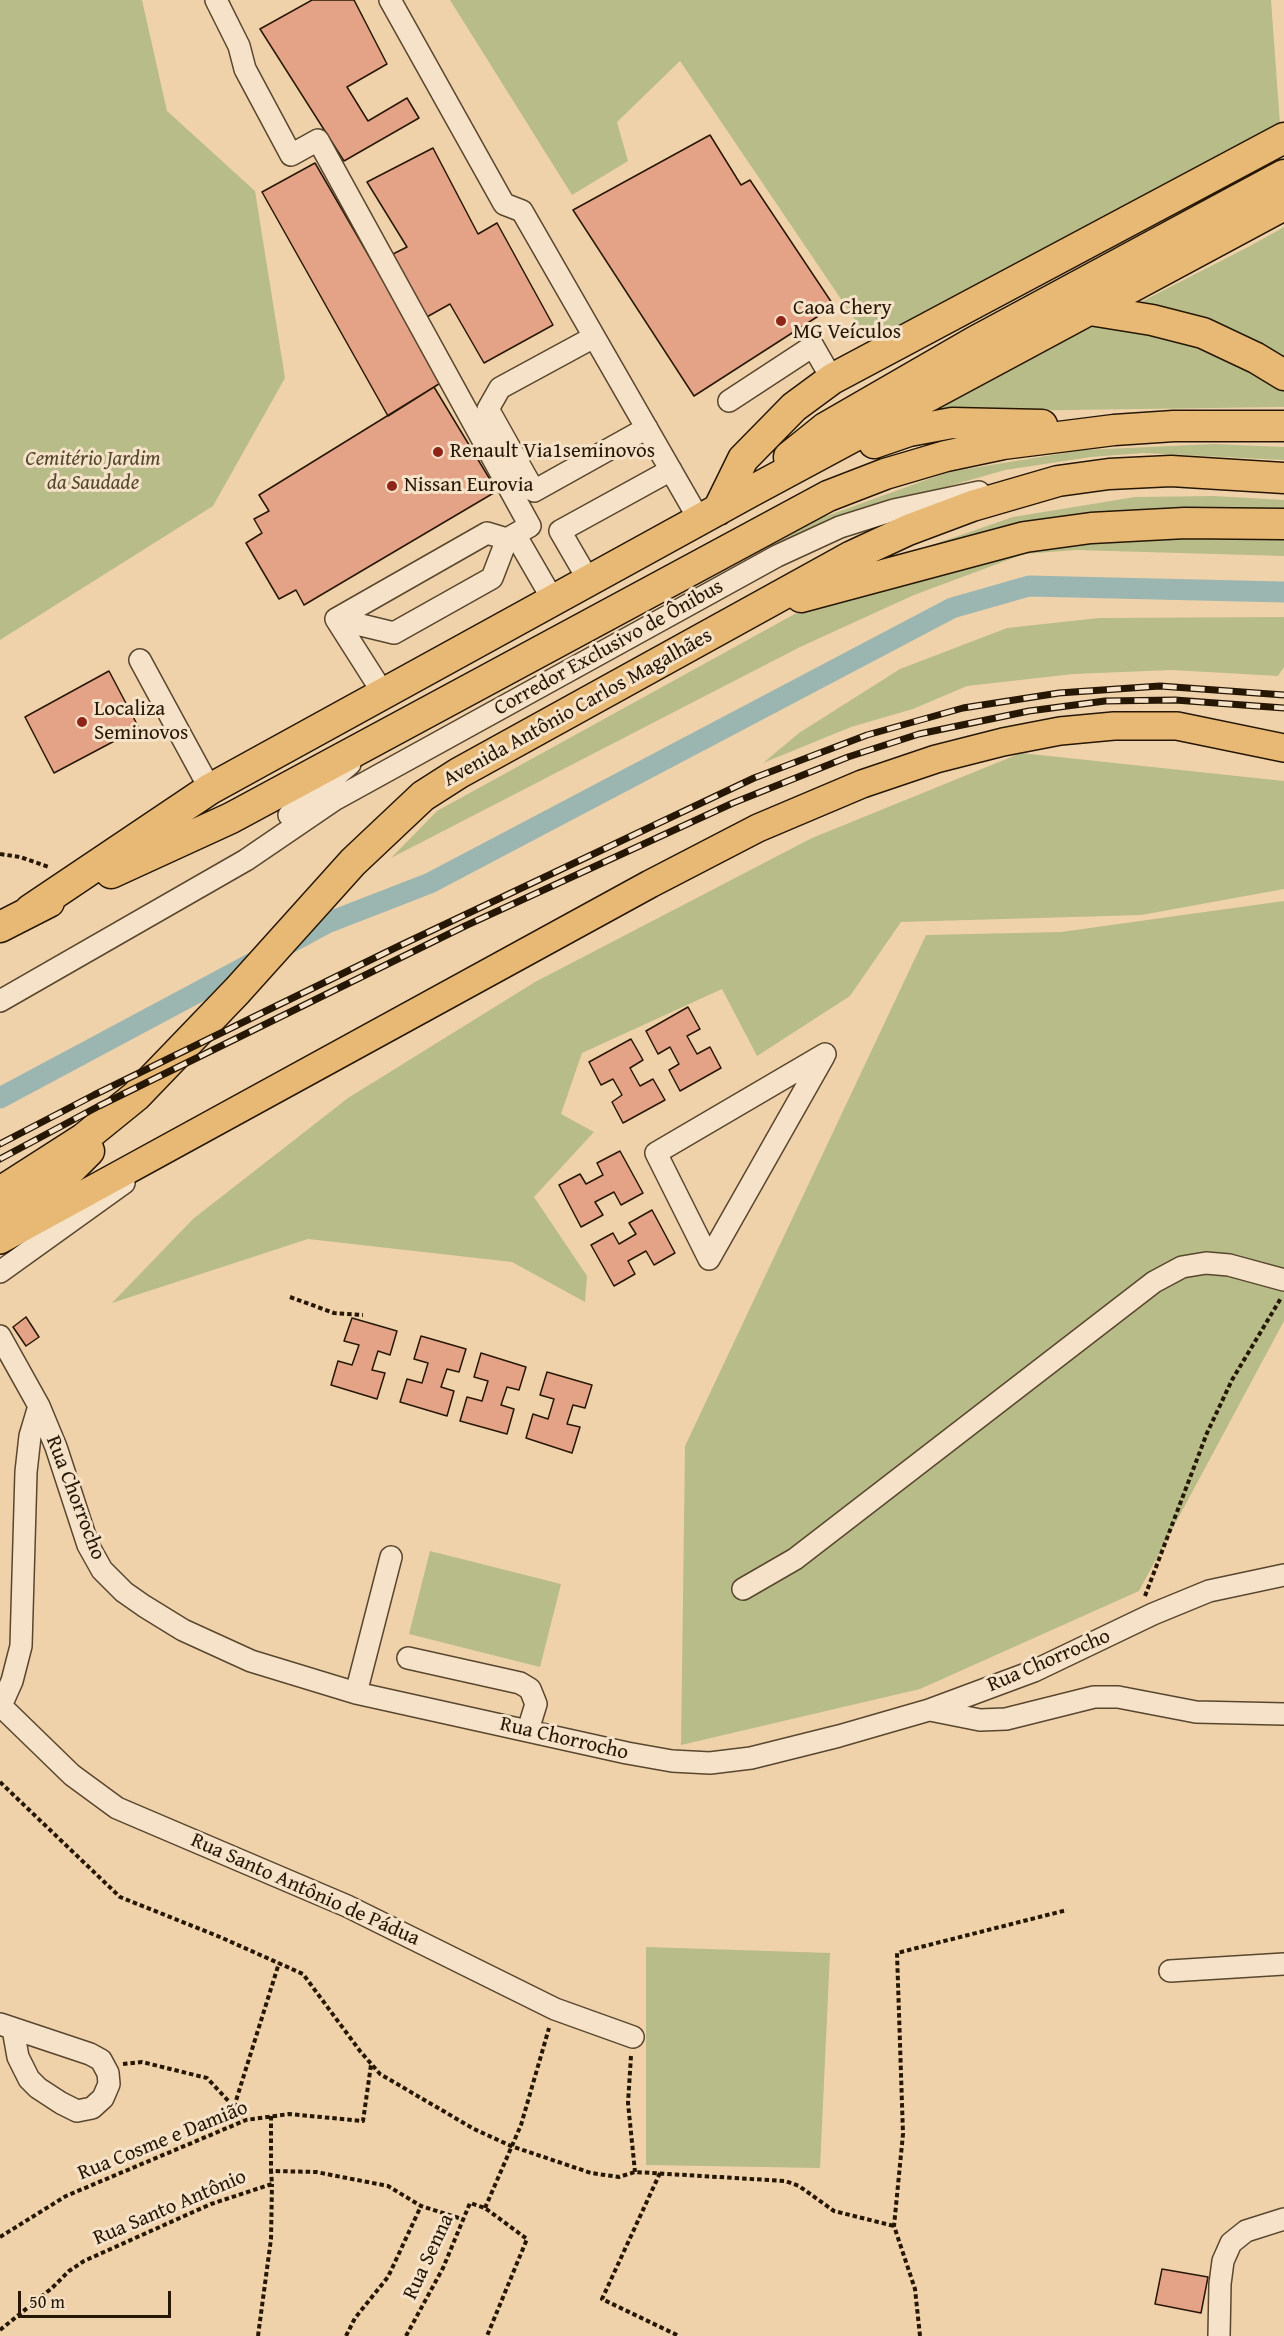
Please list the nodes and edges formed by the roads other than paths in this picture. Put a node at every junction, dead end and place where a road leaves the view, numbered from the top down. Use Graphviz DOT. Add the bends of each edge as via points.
graph roads {
  1 [pos="216,0"];
  2 [pos="390,0"];
  3 [pos="1284,138"];
  4 [pos="1284,175"];
  5 [pos="1284,205"];
  6 [pos="1083,298"];
  7 [pos="594,337"];
  8 [pos="1284,375"];
  9 [pos="832,379"];
  10 [pos="729,401"];
  11 [pos="1284,426"];
  12 [pos="647,428"];
  13 [pos="1114,430"];
  14 [pos="671,470"];
  15 [pos="1284,478"];
  16 [pos="1058,482"];
  17 [pos="726,506"];
  18 [pos="1284,524"];
  19 [pos="507,539"];
  20 [pos="589,581"];
  21 [pos="553,600"];
  22 [pos="753,611"];
  23 [pos="336,619"];
  24 [pos="140,660"];
  25 [pos="383,693"];
  26 [pos="389,732"];
  27 [pos="1284,748"];
  28 [pos="210,789"];
  29 [pos="192,891"];
  30 [pos="30,910"];
  31 [pos="0,927"];
  32 [pos="0,1001"];
  33 [pos="136,1096"];
  34 [pos="191,1135"];
  35 [pos="0,1192"];
  36 [pos="0,1226"];
  37 [pos="0,1240"];
  38 [pos="710,1259"];
  39 [pos="0,1272"];
  40 [pos="1284,1280"];
  41 [pos="0,1336"];
  42 [pos="39,1406"];
  43 [pos="391,1557"];
  44 [pos="1284,1575"];
  45 [pos="743,1589"];
  46 [pos="408,1658"];
  47 [pos="356,1693"];
  48 [pos="1,1707"];
  49 [pos="929,1710"];
  50 [pos="1284,1714"];
  51 [pos="528,1730"];
  52 [pos="1284,1964"];
  53 [pos="1170,1971"];
  54 [pos="6,2027"];
  55 [pos="633,2037"];
  56 [pos="1284,2219"];
  57 [pos="1219,2336"];
  1 -- 19 [label="street" via="239,46 245,69 291,155 318,140 530,526"];
  2 -- 7 [label="street" via="504,204 522,211"];
  3 -- 9 [label="highway"];
  4 -- 6 [label="highway"];
  5 -- 6 [label="highway"];
  6 -- 8 [label="highway" via="1203,333"];
  6 -- 17 [label="highway"];
  7 -- 12 [label="street"];
  7 -- 12 [label="street" via="500,388 488,409 534,491"];
  9 -- 10 [label="street" via="813,346"];
  9 -- 17 [label="highway" via="794,407 743,459"];
  11 -- 13 [label="highway"];
  12 -- 14 [label="street"];
  13 -- 17 [label="highway" via="1000,422 952,423 909,431 854,449"];
  13 -- 26 [label="highway" via="1003,444 945,456 828,496"];
  14 -- 17 [label="street"];
  14 -- 20 [label="street" via="560,531"];
  15 -- 16 [label="highway, Avenida Antônio Carlos Magalhães" via="1171,471 1109,474"];
  16 -- 22 [label="highway, Avenida Antônio Carlos Magalhães" via="972,506 908,530"];
  16 -- 29 [label="street, Corredor Exclusivo de Ônibus" via="978,492 894,510 840,527 777,556 333,800 246,860"];
  17 -- 20 [label="highway"];
  18 -- 22 [label="highway" via="1185,523 1091,528 1025,537"];
  19 -- 21 [label="street" via="520,543"];
  19 -- 23 [label="street" via="488,533"];
  19 -- 23 [label="street" via="492,578 394,633"];
  20 -- 21 [label="highway"];
  21 -- 25 [label="highway"];
  22 -- 33 [label="highway, Avenida Antônio Carlos Magalhães" via="423,796 353,862"];
  23 -- 25 [label="street"];
  24 -- 28 [label="street"];
  25 -- 28 [label="highway"];
  26 -- 29 [label="street, Corredor Exclusivo de Ônibus"];
  26 -- 30 [label="highway" via="231,818"];
  27 -- 34 [label="main road" via="1178,726 1103,727 1003,742 862,784 758,828 650,884"];
  28 -- 30 [label="highway"];
  29 -- 32 [label="street, Corredor Exclusivo de Ônibus"];
  30 -- 31 [label="highway"];
  33 -- 35 [label="highway, Avenida Antônio Carlos Magalhães" via="83,1139"];
  33 -- 36 [label="highway" via="57,1183"];
  34 -- 37 [label="main road"];
  34 -- 39 [label="street"];
  38 -- 38 [label="street" via="656,1153 825,1054 732,1218"];
  40 -- 45 [label="street" via="1206,1263 1182,1267 1154,1282 795,1559"];
  41 -- 42 [label="street, Rua Chorrocho"];
  42 -- 47 [label="street, Rua Chorrocho" via="88,1545 102,1570 124,1592 183,1630 251,1661"];
  42 -- 48 [label="street" via="30,1436 26,1472 21,1646"];
  43 -- 47 [label="street"];
  44 -- 49 [label="street, Rua Chorrocho" via="1209,1591 1034,1671"];
  46 -- 51 [label="street" via="520,1683 530,1689 536,1704"];
  47 -- 51 [label="street, Rua Chorrocho"];
  48 -- 55 [label="street, Rua Santo Antônio de Pádua" via="72,1775 117,1808 347,1906 555,2009"];
  49 -- 50 [label="street" via="980,1720 1006,1719 1094,1697 1118,1697 1196,1712"];
  49 -- 51 [label="street, Rua Chorrocho" via="796,1748 710,1763 627,1753"];
  52 -- 53 [label="street"];
  54 -- 54 [label="street" via="29,2079 38,2088 77,2111 92,2108 103,2098 109,2084 105,2066 90,2054"];
  56 -- 57 [label="street" via="1245,2231 1231,2243 1220,2284"];
}
